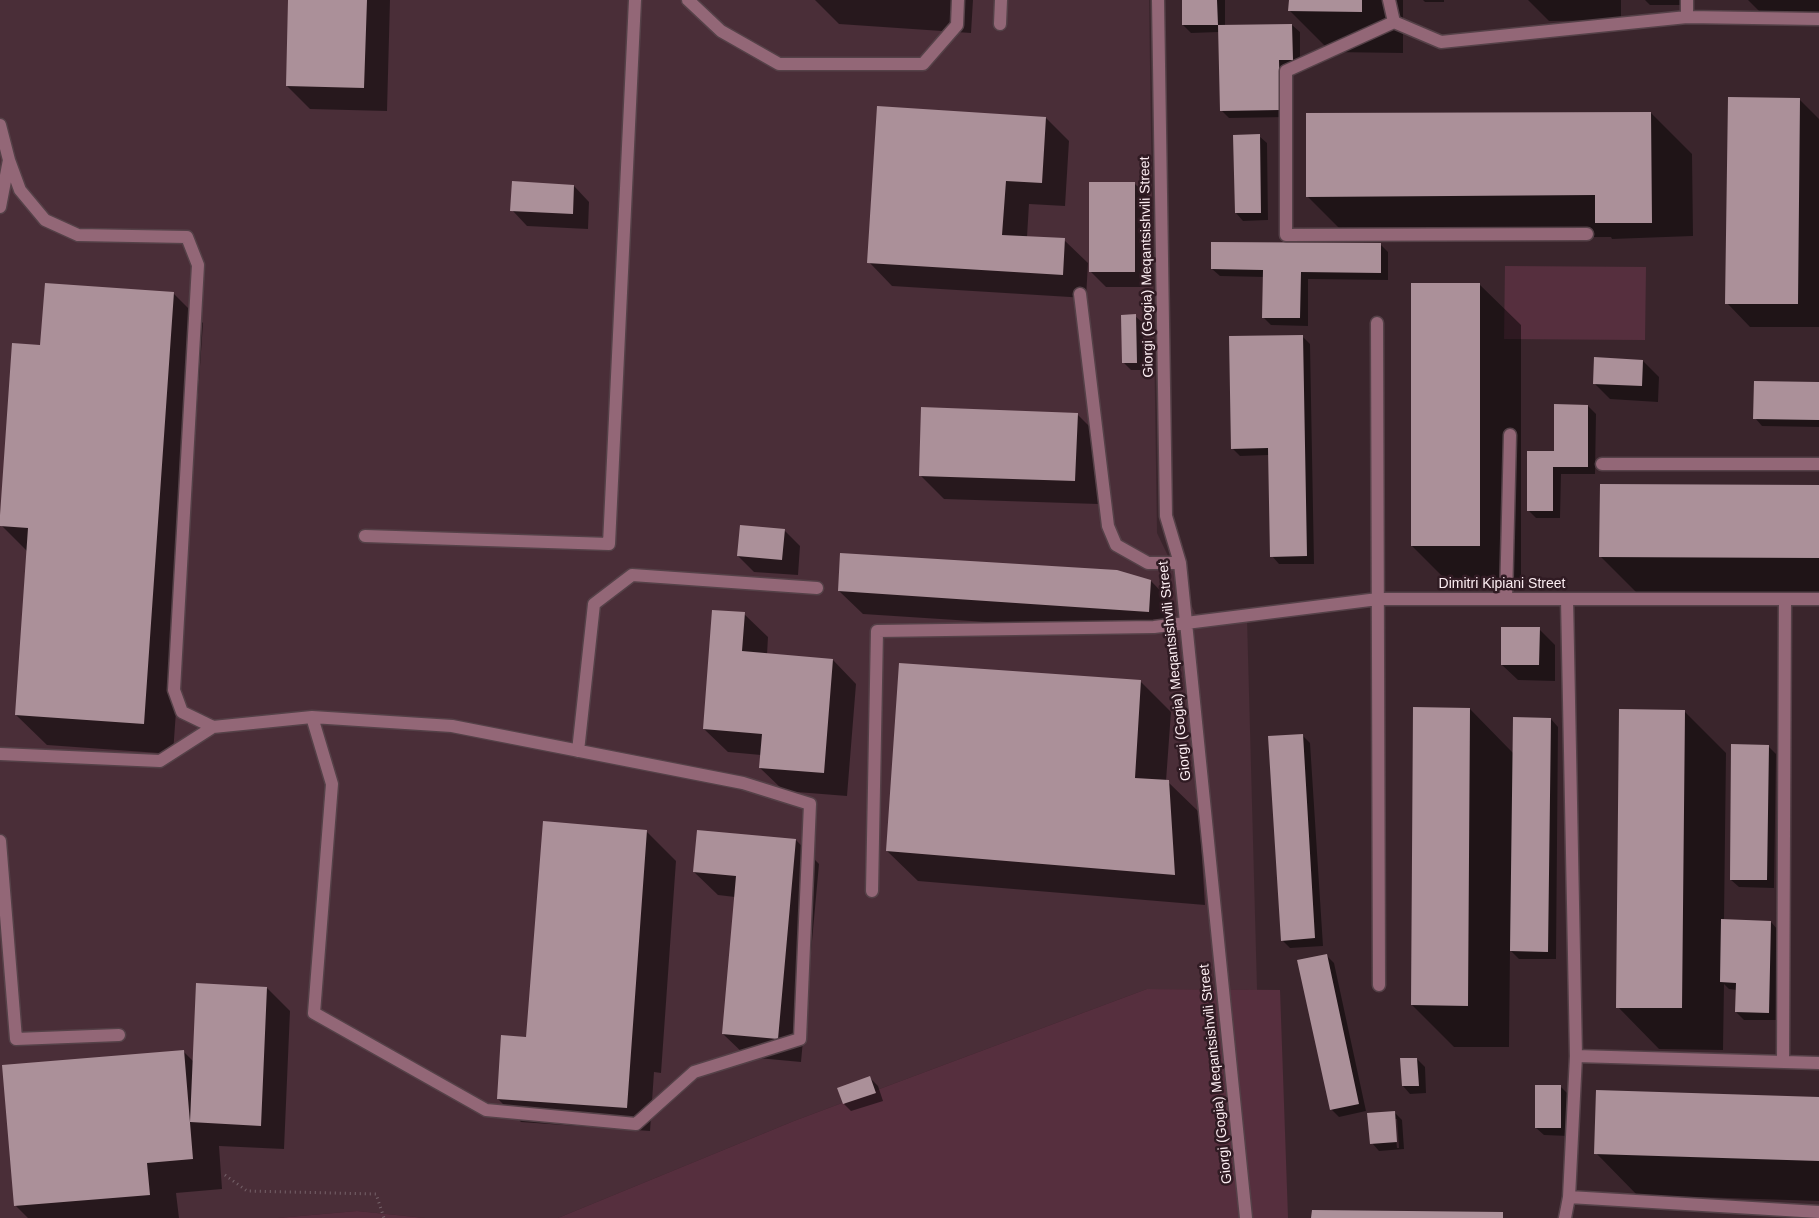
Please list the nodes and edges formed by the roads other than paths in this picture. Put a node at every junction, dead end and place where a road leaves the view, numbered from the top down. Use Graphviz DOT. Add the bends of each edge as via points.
graph roads {
  1 [pos="635,0"];
  2 [pos="958,0"];
  3 [pos="1001,0"];
  4 [pos="1158,0"];
  5 [pos="1389,0"];
  6 [pos="1687,0"];
  7 [pos="692,1"];
  8 [pos="1687,17"];
  9 [pos="1819,19"];
  10 [pos="1394,22"];
  11 [pos="1000,24"];
  12 [pos="0,125"];
  13 [pos="9,160"];
  14 [pos="0,207"];
  15 [pos="1587,234"];
  16 [pos="1080,294"];
  17 [pos="1376,323"];
  18 [pos="1510,435"];
  19 [pos="1602,464"];
  20 [pos="1819,464"];
  21 [pos="364,536"];
  22 [pos="1180,563"];
  23 [pos="816,588"];
  24 [pos="1378,598"];
  25 [pos="1567,598"];
  26 [pos="1506,599"];
  27 [pos="1786,599"];
  28 [pos="1819,599"];
  29 [pos="1186,623"];
  30 [pos="312,716"];
  31 [pos="213,727"];
  32 [pos="578,751"];
  33 [pos="0,754"];
  34 [pos="0,841"];
  35 [pos="872,891"];
  36 [pos="1379,985"];
  37 [pos="119,1035"];
  38 [pos="1576,1056"];
  39 [pos="1783,1062"];
  40 [pos="1819,1063"];
  41 [pos="1569,1197"];
  42 [pos="1819,1212"];
  43 [pos="1246,1218"];
  44 [pos="1565,1218"];
  1 -- 21 [label="street" via="609,544"];
  2 -- 7 [label="street" via="956,25 923,64 779,64 721,31"];
  3 -- 11 [label="street"];
  4 -- 22 [label="street, Giorgi (Gogia) Meqantsishvili Street" via="1166,516"];
  5 -- 10 [label="street"];
  6 -- 8 [label="street"];
  8 -- 9 [label="street"];
  8 -- 10 [label="street" via="1442,42"];
  10 -- 15 [label="street" via="1286,71 1286,235"];
  12 -- 13 [label="street"];
  13 -- 14 [label="street"];
  13 -- 31 [label="street" via="20,190 46,220 78,235 187,237 198,265 174,690 182,712"];
  16 -- 22 [label="street" via="1108,526 1116,545 1148,563"];
  17 -- 24 [label="street"];
  18 -- 26 [label="street"];
  19 -- 20 [label="street"];
  22 -- 29 [label="street, Giorgi (Gogia) Meqantsishvili Street"];
  23 -- 32 [label="street" via="632,576 594,604"];
  24 -- 26 [label="street, Dimitri Kipiani Street"];
  24 -- 29 [label="street, Dimitri Kipiani Street"];
  24 -- 36 [label="street"];
  25 -- 26 [label="street, Dimitri Kipiani Street"];
  25 -- 27 [label="street, Dimitri Kipiani Street"];
  25 -- 38 [label="street"];
  27 -- 28 [label="street, Dimitri Kipiani Street"];
  27 -- 39 [label="street"];
  29 -- 35 [label="street, Dimitri Kipiani Street" via="1154,627 877,631"];
  29 -- 43 [label="street, Giorgi (Gogia) Meqantsishvili Street"];
  30 -- 31 [label="street"];
  30 -- 32 [label="street" via="452,726"];
  30 -- 32 [label="street" via="332,784 314,1013 486,1110 636,1124 694,1072 800,1039 810,804 743,783"];
  31 -- 33 [label="street" via="160,761"];
  34 -- 37 [label="street" via="16,1039"];
  38 -- 39 [label="street"];
  38 -- 41 [label="street"];
  39 -- 40 [label="street"];
  41 -- 42 [label="street"];
  41 -- 44 [label="street"];
}
